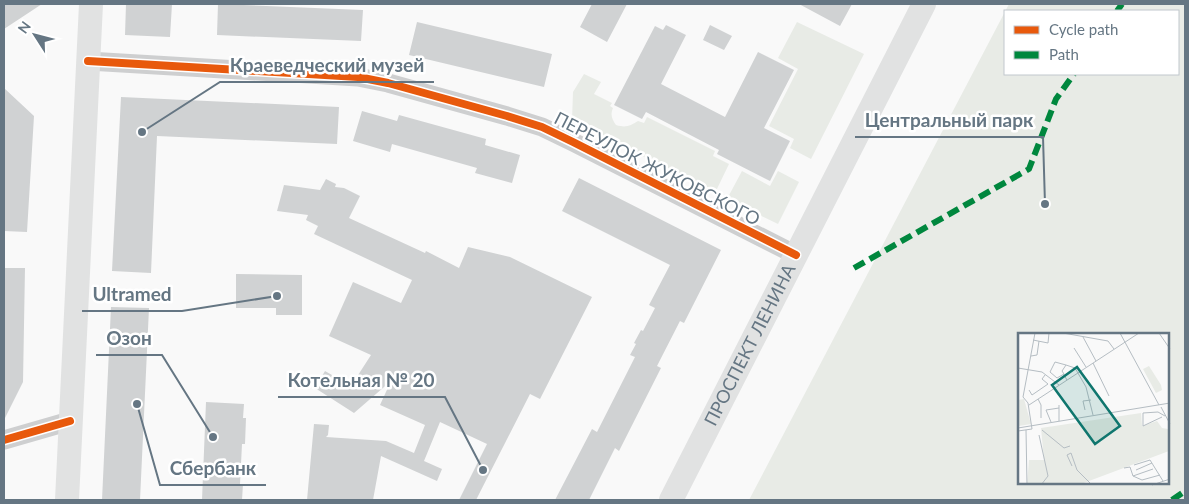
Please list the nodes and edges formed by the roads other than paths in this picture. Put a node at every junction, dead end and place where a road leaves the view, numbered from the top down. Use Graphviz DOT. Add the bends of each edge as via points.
graph roads {
  1 [pos="90,4"];
  2 [pos="924,4"];
  3 [pos="88,61"];
  4 [pos="796,255"];
  5 [pos="70,421"];
  6 [pos="4,440"];
  7 [pos="67,500"];
  8 [pos="671,500"];
  1 -- 3 [label="main road"];
  2 -- 4 [label="main road, ПРОСПЕКТ ЛЕНИНА"];
  3 -- 4 [label="street, ПЕРЕУЛОК ЖУКОВСКОГО" via="358,77 388,83 542,127"];
  3 -- 5 [label="main road"];
  4 -- 8 [label="main road, ПРОСПЕКТ ЛЕНИНА"];
  5 -- 6 [label="street"];
  5 -- 7 [label="main road"];
}
